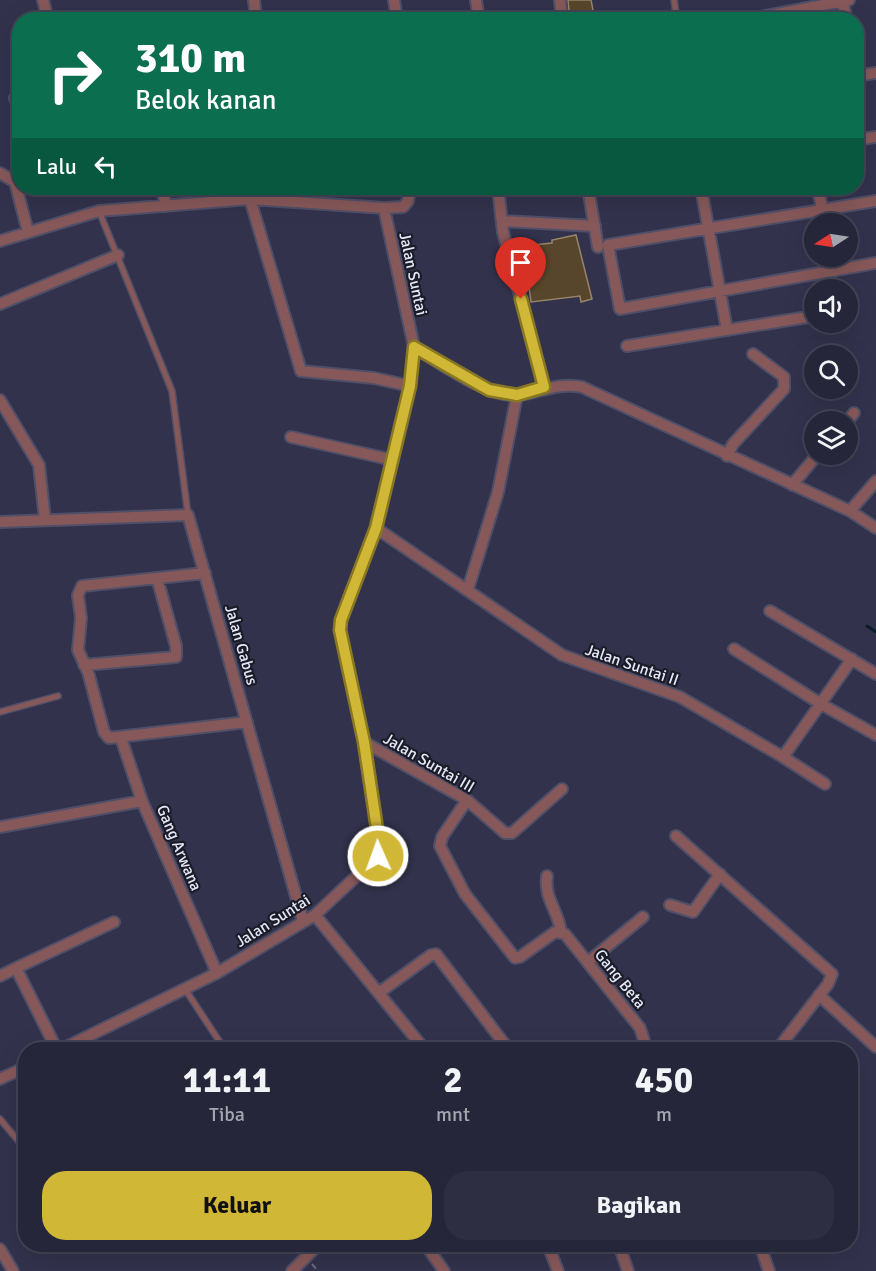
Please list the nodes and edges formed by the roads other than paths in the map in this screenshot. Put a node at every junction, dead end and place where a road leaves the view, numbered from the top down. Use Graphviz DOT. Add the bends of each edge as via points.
graph roads {
  1 [pos="846,1"];
  2 [pos="788,12"];
  3 [pos="20,195"];
  4 [pos="164,195"];
  5 [pos="259,195"];
  6 [pos="280,195"];
  7 [pos="408,195"];
  8 [pos="499,195"];
  9 [pos="589,195"];
  10 [pos="702,195"];
  11 [pos="820,195"];
  12 [pos="250,199"];
  13 [pos="876,201"];
  14 [pos="166,206"];
  15 [pos="384,208"];
  16 [pos="823,210"];
  17 [pos="99,211"];
  18 [pos="823,213"];
  19 [pos="502,221"];
  20 [pos="595,226"];
  21 [pos="708,228"];
  22 [pos="28,232"];
  23 [pos="0,241"];
  24 [pos="598,247"];
  25 [pos="118,255"];
  26 [pos="876,263"];
  27 [pos="833,267"];
  28 [pos="834,271"];
  29 [pos="719,292"];
  30 [pos="0,304"];
  31 [pos="804,318"];
  32 [pos="727,330"];
  33 [pos="627,346"];
  34 [pos="414,347"];
  35 [pos="753,354"];
  36 [pos="410,386"];
  37 [pos="544,387"];
  38 [pos="517,395"];
  39 [pos="0,400"];
  40 [pos="291,437"];
  41 [pos="727,456"];
  42 [pos="393,460"];
  43 [pos="809,465"];
  44 [pos="876,481"];
  45 [pos="792,485"];
  46 [pos="850,511"];
  47 [pos="188,515"];
  48 [pos="45,520"];
  49 [pos="0,522"];
  50 [pos="376,528"];
  51 [pos="876,528"];
  52 [pos="205,573"];
  53 [pos="157,578"];
  54 [pos="468,589"];
  55 [pos="770,611"];
  56 [pos="734,649"];
  57 [pos="852,659"];
  58 [pos="84,665"];
  59 [pos="876,674"];
  60 [pos="58,696"];
  61 [pos="821,704"];
  62 [pos="0,712"];
  63 [pos="247,722"];
  64 [pos="876,735"];
  65 [pos="121,738"];
  66 [pos="364,742"];
  67 [pos="783,757"];
  68 [pos="825,784"];
  69 [pos="562,789"];
  70 [pos="467,800"];
  71 [pos="142,801"];
  72 [pos="0,827"];
  73 [pos="676,836"];
  74 [pos="720,874"];
  75 [pos="547,876"];
  76 [pos="670,905"];
  77 [pos="315,915"];
  78 [pos="643,917"];
  79 [pos="303,921"];
  80 [pos="114,922"];
  81 [pos="561,933"];
  82 [pos="588,962"];
  83 [pos="16,968"];
  84 [pos="217,973"];
  85 [pos="0,976"];
  86 [pos="185,989"];
  87 [pos="380,992"];
  88 [pos="819,995"];
  89 [pos="54,1042"];
  90 [pos="75,1042"];
  91 [pos="220,1042"];
  92 [pos="419,1042"];
  93 [pos="503,1042"];
  94 [pos="644,1042"];
  95 [pos="783,1042"];
  96 [pos="876,1047"];
  97 [pos="18,1071"];
  98 [pos="0,1079"];
  99 [pos="0,1119"];
  100 [pos="18,1140"];
  101 [pos="0,1249"];
  102 [pos="311,1252"];
  103 [pos="431,1252"];
  104 [pos="551,1252"];
  105 [pos="621,1252"];
  106 [pos="762,1252"];
  107 [pos="13,1271"];
  108 [pos="292,1271"];
  109 [pos="444,1271"];
  110 [pos="558,1271"];
  111 [pos="628,1271"];
  112 [pos="769,1271"];
  1 -- 2 [label="street"];
  3 -- 22 [label="street"];
  4 -- 14 [label="street"];
  5 -- 12 [label="street"];
  6 -- 15 [label="street"];
  7 -- 15 [label="street" via="406,205"];
  8 -- 19 [label="street"];
  9 -- 20 [label="street"];
  10 -- 21 [label="street"];
  11 -- 16 [label="street"];
  12 -- 14 [label="street"];
  12 -- 36 [label="street" via="301,371 374,378"];
  13 -- 16 [label="street"];
  14 -- 17 [label="street"];
  15 -- 34 [label="street, Jalan Suntai"];
  16 -- 18 [label="street"];
  16 -- 21 [label="street"];
  17 -- 22 [label="street"];
  17 -- 25 [label="lane"];
  19 -- 20 [label="street"];
  19 -- 37 [label="street"];
  20 -- 24 [label="street"];
  21 -- 29 [label="street"];
  21 -- 29 [label="street" via="608,245 620,309"];
  22 -- 23 [label="street"];
  25 -- 30 [label="street"];
  25 -- 47 [label="lane" via="172,391"];
  26 -- 28 [label="street"];
  27 -- 28 [label="street"];
  28 -- 29 [label="street"];
  29 -- 32 [label="street"];
  31 -- 32 [label="street"];
  32 -- 33 [label="street"];
  34 -- 36 [label="street, Jalan Suntai"];
  34 -- 38 [label="street" via="489,390"];
  35 -- 41 [label="street" via="784,377 784,389 733,444"];
  36 -- 42 [label="street, Jalan Suntai"];
  37 -- 38 [label="street"];
  37 -- 41 [label="street" via="582,387"];
  38 -- 54 [label="street" via="498,492"];
  39 -- 48 [label="street" via="39,465"];
  40 -- 42 [label="street"];
  41 -- 45 [label="street"];
  42 -- 50 [label="street, Jalan Suntai"];
  43 -- 45 [label="street"];
  44 -- 46 [label="street"];
  45 -- 46 [label="street"];
  46 -- 51 [label="street"];
  47 -- 48 [label="street"];
  47 -- 52 [label="street, Jalan Gabus"];
  48 -- 49 [label="street"];
  50 -- 54 [label="street, Jalan Suntai II"];
  50 -- 66 [label="street, Jalan Suntai" via="340,630"];
  52 -- 53 [label="street"];
  52 -- 63 [label="street, Jalan Gabus"];
  53 -- 58 [label="street" via="82,586 78,595 81,618 77,642"];
  53 -- 58 [label="street" via="176,657"];
  54 -- 67 [label="street, Jalan Suntai II" via="562,655 680,697"];
  55 -- 57 [label="street"];
  56 -- 61 [label="street"];
  57 -- 59 [label="street"];
  57 -- 61 [label="street"];
  58 -- 65 [label="street" via="104,732 109,738"];
  60 -- 62 [label="lane"];
  61 -- 64 [label="street"];
  61 -- 67 [label="street"];
  63 -- 65 [label="street"];
  63 -- 79 [label="street, Jalan Gabus"];
  65 -- 71 [label="street"];
  66 -- 70 [label="street, Jalan Suntai III"];
  66 -- 77 [label="street, Jalan Suntai" via="378,856"];
  67 -- 68 [label="street, Jalan Suntai II"];
  69 -- 70 [label="street, Jalan Suntai III" via="509,834"];
  70 -- 81 [label="street" via="440,846 465,894 514,958 555,932"];
  71 -- 72 [label="street, Gang Arwana"];
  71 -- 84 [label="street, Gang Arwana"];
  73 -- 74 [label="street"];
  74 -- 76 [label="street" via="693,912"];
  74 -- 88 [label="street" via="832,974"];
  75 -- 81 [label="street" via="546,893"];
  77 -- 79 [label="street, Jalan Suntai"];
  77 -- 87 [label="street"];
  78 -- 82 [label="street"];
  79 -- 84 [label="street, Jalan Suntai"];
  80 -- 83 [label="street"];
  81 -- 82 [label="street, Gang Beta"];
  82 -- 94 [label="street, Gang Beta" via="640,1028"];
  83 -- 85 [label="street"];
  83 -- 89 [label="street"];
  84 -- 86 [label="street, Jalan Suntai"];
  86 -- 90 [label="street, Jalan Suntai"];
  86 -- 91 [label="lane"];
  87 -- 92 [label="street"];
  87 -- 93 [label="street" via="436,954"];
  88 -- 95 [label="street"];
  88 -- 96 [label="street"];
  97 -- 98 [label="street"];
  99 -- 100 [label="lane"];
  101 -- 107 [label="street"];
  102 -- 108 [label="street"];
  103 -- 109 [label="street"];
  104 -- 110 [label="street"];
  105 -- 111 [label="street"];
  106 -- 112 [label="street"];
}
